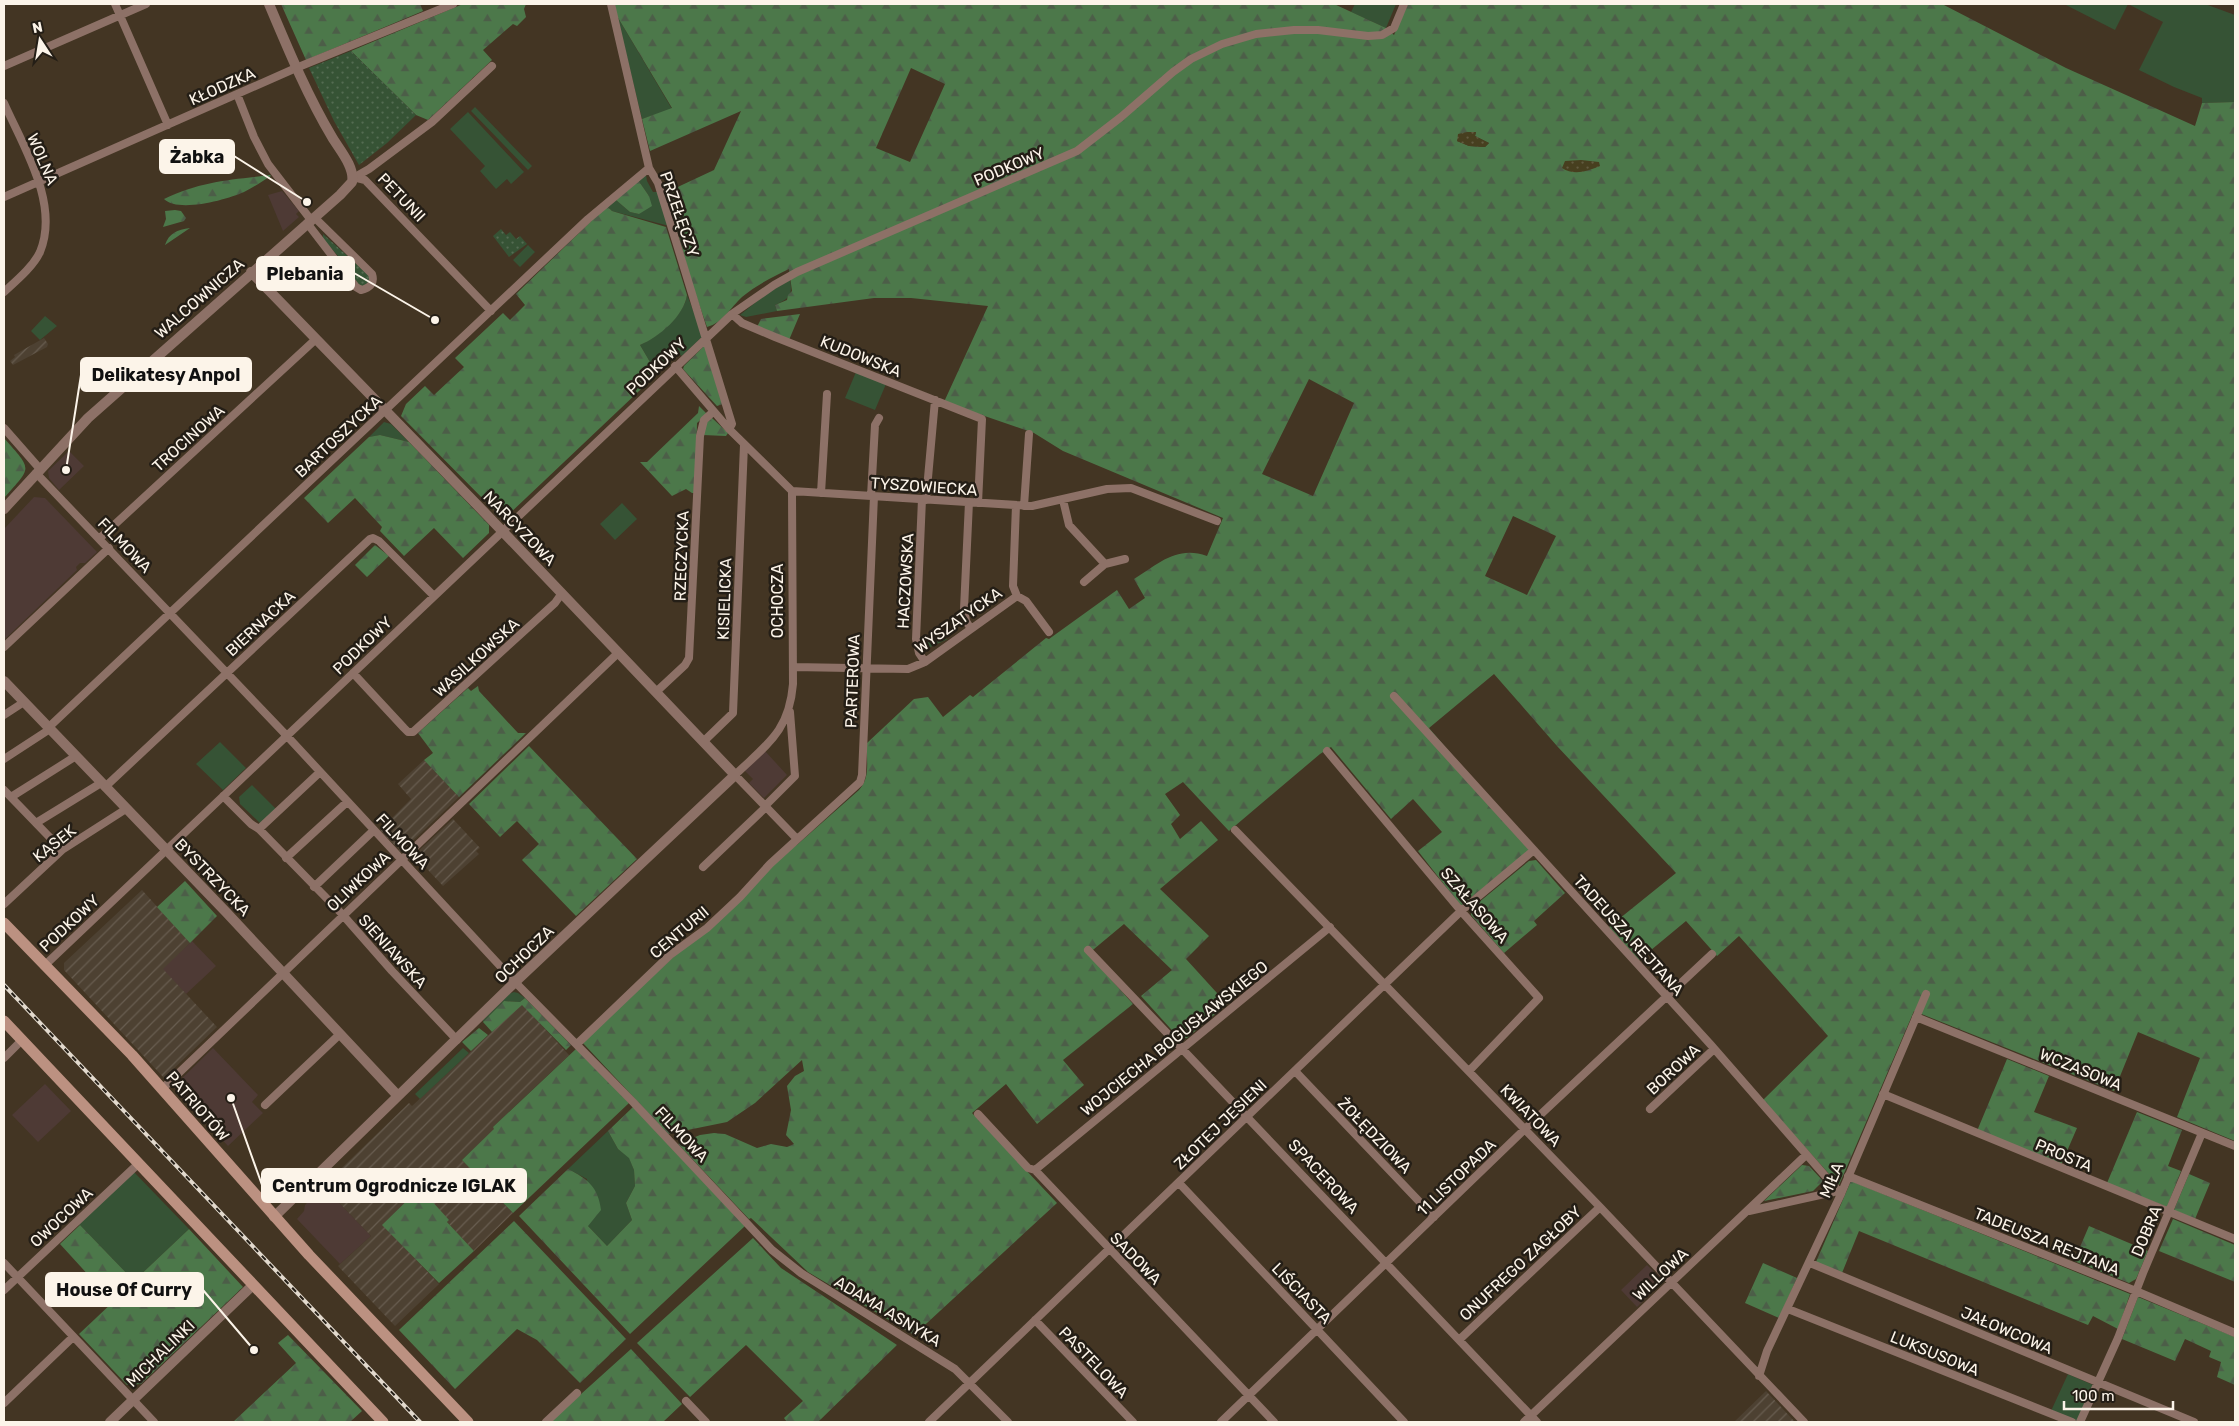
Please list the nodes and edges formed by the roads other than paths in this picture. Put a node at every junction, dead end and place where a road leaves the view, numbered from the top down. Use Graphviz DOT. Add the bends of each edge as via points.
graph roads {
  1 [pos="115,4"];
  2 [pos="146,4"];
  3 [pos="269,4"];
  4 [pos="453,4"];
  5 [pos="611,4"];
  6 [pos="1404,4"];
  7 [pos="120,15"];
  8 [pos="4,66"];
  9 [pos="492,66"];
  10 [pos="296,68"];
  11 [pos="236,94"];
  12 [pos="4,103"];
  13 [pos="168,125"];
  14 [pos="649,168"];
  15 [pos="353,177"];
  16 [pos="39,182"];
  17 [pos="4,197"];
  18 [pos="311,220"];
  19 [pos="251,272"];
  20 [pos="4,292"];
  21 [pos="491,311"];
  22 [pos="732,314"];
  23 [pos="706,337"];
  24 [pos="316,339"];
  25 [pos="675,366"];
  26 [pos="827,394"];
  27 [pos="935,400"];
  28 [pos="385,410"];
  29 [pos="713,412"];
  30 [pos="879,418"];
  31 [pos="4,428"];
  32 [pos="729,428"];
  33 [pos="1030,434"];
  34 [pos="744,445"];
  35 [pos="38,471"];
  36 [pos="792,491"];
  37 [pos="821,493"];
  38 [pos="872,496"];
  39 [pos="924,500"];
  40 [pos="1063,500"];
  41 [pos="969,502"];
  42 [pos="978,503"];
  43 [pos="1020,506"];
  44 [pos="4,509"];
  45 [pos="1217,521"];
  46 [pos="502,531"];
  47 [pos="100,538"];
  48 [pos="109,548"];
  49 [pos="1124,559"];
  50 [pos="1105,564"];
  51 [pos="1084,582"];
  52 [pos="562,593"];
  53 [pos="434,596"];
  54 [pos="1017,596"];
  55 [pos="171,613"];
  56 [pos="972,629"];
  57 [pos="1049,632"];
  58 [pos="4,648"];
  59 [pos="618,652"];
  60 [pos="924,662"];
  61 [pos="793,667"];
  62 [pos="866,667"];
  63 [pos="227,672"];
  64 [pos="353,673"];
  65 [pos="4,681"];
  66 [pos="656,692"];
  67 [pos="1394,696"];
  68 [pos="24,702"];
  69 [pos="790,710"];
  70 [pos="4,715"];
  71 [pos="50,728"];
  72 [pos="287,736"];
  73 [pos="703,742"];
  74 [pos="1327,751"];
  75 [pos="76,756"];
  76 [pos="4,758"];
  77 [pos="320,772"];
  78 [pos="736,775"];
  79 [pos="103,785"];
  80 [pos="4,790"];
  81 [pos="223,796"];
  82 [pos="11,797"];
  83 [pos="347,802"];
  84 [pos="766,806"];
  85 [pos="126,810"];
  86 [pos="36,823"];
  87 [pos="259,829"];
  88 [pos="374,830"];
  89 [pos="1235,830"];
  90 [pos="798,839"];
  91 [pos="62,850"];
  92 [pos="166,850"];
  93 [pos="1534,850"];
  94 [pos="286,858"];
  95 [pos="401,859"];
  96 [pos="703,866"];
  97 [pos="314,887"];
  98 [pos="4,904"];
  99 [pos="1461,911"];
  100 [pos="342,914"];
  101 [pos="4,923"];
  102 [pos="1330,927"];
  103 [pos="1088,950"];
  104 [pos="1712,954"];
  105 [pos="44,966"];
  106 [pos="282,973"];
  107 [pos="515,982"];
  108 [pos="1384,984"];
  109 [pos="1926,994"];
  110 [pos="1667,996"];
  111 [pos="1916,1017"];
  112 [pos="4,1021"];
  113 [pos="340,1034"];
  114 [pos="22,1040"];
  115 [pos="456,1040"];
  116 [pos="577,1044"];
  117 [pos="1714,1049"];
  118 [pos="1182,1050"];
  119 [pos="4,1058"];
  120 [pos="1296,1071"];
  121 [pos="1469,1071"];
  122 [pos="162,1089"];
  123 [pos="1883,1094"];
  124 [pos="398,1096"];
  125 [pos="265,1105"];
  126 [pos="1650,1109"];
  127 [pos="978,1114"];
  128 [pos="1248,1116"];
  129 [pos="1525,1129"];
  130 [pos="2202,1133"];
  131 [pos="2235,1146"];
  132 [pos="1806,1155"];
  133 [pos="138,1164"];
  134 [pos="1035,1170"];
  135 [pos="1848,1176"];
  136 [pos="1179,1183"];
  137 [pos="1840,1193"];
  138 [pos="1600,1207"];
  139 [pos="1747,1211"];
  140 [pos="2168,1213"];
  141 [pos="274,1217"];
  142 [pos="1434,1217"];
  143 [pos="750,1226"];
  144 [pos="2235,1239"];
  145 [pos="1109,1249"];
  146 [pos="1386,1262"];
  147 [pos="4,1263"];
  148 [pos="1810,1263"];
  149 [pos="17,1277"];
  150 [pos="1671,1282"];
  151 [pos="253,1286"];
  152 [pos="4,1290"];
  153 [pos="2136,1291"];
  154 [pos="1788,1309"];
  155 [pos="1035,1320"];
  156 [pos="1318,1329"];
  157 [pos="2235,1333"];
  158 [pos="73,1338"];
  159 [pos="1459,1340"];
  160 [pos="1759,1376"];
  161 [pos="970,1382"];
  162 [pos="2098,1383"];
  163 [pos="577,1392"];
  164 [pos="1249,1395"];
  165 [pos="133,1400"];
  166 [pos="686,1401"];
  167 [pos="4,1403"];
  168 [pos="1531,1416"];
  169 [pos="110,1422"];
  170 [pos="154,1422"];
  171 [pos="383,1422"];
  172 [pos="468,1422"];
  173 [pos="546,1422"];
  174 [pos="706,1422"];
  175 [pos="929,1422"];
  176 [pos="1008,1422"];
  177 [pos="1133,1422"];
  178 [pos="1221,1422"];
  179 [pos="1274,1422"];
  180 [pos="1404,1422"];
  181 [pos="1524,1422"];
  182 [pos="1537,1422"];
  183 [pos="1804,1422"];
  184 [pos="2072,1422"];
  185 [pos="2080,1422"];
  186 [pos="2194,1422"];
  1 -- 7 [label="street"];
  2 -- 7 [label="street"];
  3 -- 10 [label="street, PETUNII"];
  4 -- 10 [label="street, KŁODZKA"];
  5 -- 14 [label="street, PRZEŁĘCZY"];
  6 -- 22 [label="street, PODKOWY" via="1394,28 1382,35 1294,30 1256,34 1222,44 1173,72 1077,151 797,272"];
  7 -- 8 [label="street"];
  7 -- 13 [label="street"];
  9 -- 15 [label="street, WALCOWNICZA" via="432,122 369,169"];
  10 -- 11 [label="street, KŁODZKA"];
  10 -- 15 [label="street, PETUNII"];
  11 -- 13 [label="street, KŁODZKA"];
  11 -- 18 [label="street" via="268,164"];
  12 -- 16 [label="street, WOLNA"];
  13 -- 16 [label="street, KŁODZKA"];
  14 -- 21 [label="street, BARTOSZYCKA" via="588,219"];
  14 -- 23 [label="street, PRZEŁĘCZY" via="658,183"];
  15 -- 18 [label="street, WALCOWNICZA" via="350,186"];
  15 -- 21 [label="street, PETUNII" via="365,180"];
  16 -- 17 [label="street, KŁODZKA"];
  16 -- 20 [label="street, WOLNA" via="45,202 42,246 37,258"];
  18 -- 18 [label="street" via="356,287 361,290 370,286 372,274"];
  18 -- 19 [label="street, WALCOWNICZA"];
  19 -- 24 [label="street, NARCYZOWA"];
  19 -- 35 [label="street, WALCOWNICZA" via="88,418"];
  21 -- 28 [label="street, BARTOSZYCKA"];
  22 -- 23 [label="street, PODKOWY"];
  22 -- 27 [label="street, KUDOWSKA" via="742,323 767,334"];
  23 -- 25 [label="street, PODKOWY"];
  23 -- 32 [label="street, PRZEŁĘCZY" via="732,424"];
  24 -- 28 [label="street, NARCYZOWA"];
  24 -- 47 [label="street, TROCINOWA"];
  25 -- 29 [label="street"];
  25 -- 46 [label="street, PODKOWY"];
  26 -- 37 [label="street"];
  27 -- 39 [label="street, HACZOWSKA"];
  27 -- 42 [label="street, KUDOWSKA" via="982,419"];
  28 -- 46 [label="street, NARCYZOWA"];
  28 -- 55 [label="street, BARTOSZYCKA"];
  29 -- 32 [label="street"];
  29 -- 66 [label="street, RZECZYCKA" via="704,420 700,436 689,658"];
  30 -- 38 [label="street, PARTEROWA" via="875,425"];
  31 -- 35 [label="street, FILMOWA"];
  32 -- 34 [label="street"];
  33 -- 43 [label="street, WYSZATYCKA"];
  34 -- 36 [label="street"];
  34 -- 73 [label="street, KISIELICKA" via="733,712"];
  35 -- 44 [label="street, WALCOWNICZA"];
  35 -- 47 [label="street, FILMOWA"];
  36 -- 37 [label="street, TYSZOWIECKA"];
  36 -- 61 [label="street, OCHOCZA"];
  37 -- 38 [label="street, TYSZOWIECKA"];
  38 -- 39 [label="street, TYSZOWIECKA"];
  38 -- 62 [label="street, PARTEROWA"];
  39 -- 41 [label="street, TYSZOWIECKA"];
  39 -- 60 [label="street, HACZOWSKA" via="916,638"];
  40 -- 43 [label="street, TYSZOWIECKA"];
  40 -- 45 [label="street, TYSZOWIECKA" via="1107,489 1131,488"];
  40 -- 50 [label="street" via="1068,525"];
  41 -- 42 [label="street, TYSZOWIECKA"];
  41 -- 56 [label="street" via="964,609 966,621"];
  42 -- 43 [label="street, TYSZOWIECKA"];
  43 -- 54 [label="street, WYSZATYCKA" via="1013,586"];
  46 -- 52 [label="street, NARCYZOWA"];
  46 -- 53 [label="street, PODKOWY"];
  47 -- 48 [label="street, FILMOWA"];
  48 -- 55 [label="street, FILMOWA"];
  48 -- 58 [label="street"];
  49 -- 50 [label="street"];
  50 -- 51 [label="street"];
  52 -- 59 [label="street, NARCYZOWA"];
  52 -- 64 [label="street, WASILKOWSKA" via="418,729 410,732 404,728"];
  53 -- 63 [label="street, BIERNACKA" via="373,538"];
  53 -- 64 [label="street, PODKOWY"];
  54 -- 56 [label="street, WYSZATYCKA"];
  54 -- 57 [label="street" via="1026,601"];
  55 -- 63 [label="street, FILMOWA"];
  55 -- 71 [label="street, BARTOSZYCKA"];
  56 -- 60 [label="street, WYSZATYCKA"];
  59 -- 66 [label="street, NARCYZOWA"];
  59 -- 95 [label="street, OLIWKOWA"];
  60 -- 62 [label="street, WYSZATYCKA" via="904,669"];
  61 -- 62 [label="street, WYSZATYCKA"];
  61 -- 69 [label="street, OCHOCZA"];
  62 -- 90 [label="street, PARTEROWA" via="860,782"];
  63 -- 72 [label="street, FILMOWA"];
  63 -- 79 [label="street, BIERNACKA"];
  64 -- 72 [label="street, PODKOWY"];
  65 -- 68 [label="street, BYSTRZYCKA"];
  66 -- 73 [label="street, NARCYZOWA"];
  67 -- 93 [label="street, TADEUSZA REJTANA"];
  68 -- 70 [label="street"];
  68 -- 71 [label="street, BYSTRZYCKA"];
  69 -- 78 [label="street, OCHOCZA" via="778,732"];
  69 -- 84 [label="street, OCHOCZA" via="795,776"];
  71 -- 75 [label="street, BYSTRZYCKA"];
  71 -- 76 [label="street, BARTOSZYCKA"];
  72 -- 77 [label="street, FILMOWA"];
  72 -- 81 [label="street, PODKOWY"];
  73 -- 78 [label="street, NARCYZOWA"];
  74 -- 99 [label="street, SZAŁASOWA"];
  75 -- 79 [label="street, BYSTRZYCKA"];
  75 -- 82 [label="street"];
  77 -- 83 [label="street, FILMOWA"];
  77 -- 87 [label="street"];
  78 -- 84 [label="street, NARCYZOWA"];
  78 -- 107 [label="street, OCHOCZA"];
  79 -- 85 [label="street, BYSTRZYCKA"];
  79 -- 86 [label="street, BIERNACKA"];
  80 -- 82 [label="street"];
  81 -- 87 [label="street, SIENIAWSKA"];
  81 -- 92 [label="street, PODKOWY"];
  82 -- 86 [label="street"];
  83 -- 88 [label="street, FILMOWA"];
  83 -- 94 [label="street"];
  84 -- 90 [label="street, NARCYZOWA"];
  84 -- 96 [label="street"];
  85 -- 91 [label="street, KĄSEK"];
  85 -- 92 [label="street, BYSTRZYCKA"];
  86 -- 91 [label="street"];
  87 -- 94 [label="street, SIENIAWSKA"];
  88 -- 95 [label="street, FILMOWA"];
  88 -- 97 [label="street"];
  89 -- 102 [label="street, KWIATOWA"];
  90 -- 116 [label="street, CENTURII" via="740,898 670,955"];
  91 -- 98 [label="street, KĄSEK"];
  92 -- 105 [label="street, PODKOWY"];
  92 -- 106 [label="street, BYSTRZYCKA"];
  93 -- 99 [label="street, ZŁOTEJ JESIENI"];
  93 -- 110 [label="street, TADEUSZA REJTANA"];
  94 -- 97 [label="street, SIENIAWSKA"];
  95 -- 100 [label="street, OLIWKOWA"];
  95 -- 107 [label="street, FILMOWA"];
  97 -- 100 [label="street, SIENIAWSKA"];
  99 -- 108 [label="street, ZŁOTEJ JESIENI"];
  99 -- 121 [label="street, SZAŁASOWA" via="1539,998"];
  100 -- 106 [label="street, OLIWKOWA"];
  100 -- 115 [label="street, SIENIAWSKA"];
  101 -- 105 [label="main road, PATRIOTÓW"];
  102 -- 108 [label="street, KWIATOWA"];
  102 -- 118 [label="street, WOJCIECHA BOGUSŁAWSKIEGO"];
  103 -- 118 [label="street, SPACEROWA"];
  104 -- 110 [label="street, 11 LISTOPADA"];
  105 -- 122 [label="main road, PATRIOTÓW" via="92,1012"];
  106 -- 113 [label="street, BYSTRZYCKA"];
  106 -- 122 [label="street, OLIWKOWA"];
  107 -- 115 [label="street, OCHOCZA"];
  107 -- 116 [label="street, FILMOWA"];
  108 -- 120 [label="street, ZŁOTEJ JESIENI"];
  108 -- 121 [label="street, KWIATOWA"];
  109 -- 111 [label="street, MIŁA"];
  110 -- 117 [label="street, TADEUSZA REJTANA"];
  110 -- 129 [label="street, 11 LISTOPADA"];
  111 -- 123 [label="street, MIŁA"];
  111 -- 130 [label="street, WCZASOWA"];
  112 -- 114 [label="main road"];
  113 -- 124 [label="street, BYSTRZYCKA"];
  113 -- 125 [label="street"];
  114 -- 119 [label="street"];
  114 -- 133 [label="main road"];
  115 -- 124 [label="street, OCHOCZA"];
  116 -- 143 [label="street, FILMOWA"];
  117 -- 126 [label="street, BOROWA"];
  117 -- 132 [label="street, TADEUSZA REJTANA"];
  118 -- 128 [label="street, SPACEROWA"];
  118 -- 134 [label="street, WOJCIECHA BOGUSŁAWSKIEGO"];
  120 -- 128 [label="street, ZŁOTEJ JESIENI"];
  120 -- 142 [label="street, ŻOŁĘDZIOWA"];
  121 -- 129 [label="street, KWIATOWA"];
  122 -- 141 [label="main road, PATRIOTÓW"];
  123 -- 135 [label="street, MIŁA"];
  123 -- 140 [label="street, PROSTA"];
  124 -- 141 [label="street, OCHOCZA"];
  127 -- 134 [label="street, SADOWA" via="1028,1168"];
  128 -- 136 [label="street, ZŁOTEJ JESIENI"];
  128 -- 146 [label="street, SPACEROWA"];
  129 -- 138 [label="street, KWIATOWA"];
  129 -- 142 [label="street, 11 LISTOPADA"];
  130 -- 131 [label="street, WCZASOWA"];
  130 -- 140 [label="street, DOBRA"];
  132 -- 137 [label="street, TADEUSZA REJTANA"];
  132 -- 139 [label="street, WILLOWA"];
  133 -- 149 [label="street, OWOCOWA"];
  133 -- 151 [label="main road"];
  134 -- 145 [label="street, SADOWA"];
  135 -- 137 [label="street, MIŁA"];
  135 -- 153 [label="street, TADEUSZA REJTANA"];
  136 -- 145 [label="street, ZŁOTEJ JESIENI"];
  136 -- 156 [label="street, LIŚCIASTA"];
  137 -- 139 [label="street"];
  137 -- 148 [label="street, MIŁA"];
  138 -- 150 [label="street, KWIATOWA"];
  138 -- 159 [label="street, ONUFREGO ZAGŁOBY"];
  139 -- 150 [label="street, WILLOWA"];
  140 -- 144 [label="street, PROSTA"];
  140 -- 153 [label="street, DOBRA"];
  141 -- 172 [label="main road, PATRIOTÓW"];
  142 -- 146 [label="street, 11 LISTOPADA"];
  143 -- 161 [label="street, ADAMA ASNYKA" via="796,1270 910,1339"];
  145 -- 155 [label="street, ZŁOTEJ JESIENI"];
  145 -- 164 [label="street, SADOWA"];
  146 -- 156 [label="street, 11 LISTOPADA"];
  146 -- 159 [label="street, SPACEROWA"];
  147 -- 149 [label="street"];
  148 -- 154 [label="street, MIŁA"];
  148 -- 162 [label="street, JAŁOWCOWA"];
  149 -- 152 [label="street, OWOCOWA"];
  149 -- 158 [label="street"];
  150 -- 160 [label="street, KWIATOWA"];
  150 -- 168 [label="street, WILLOWA"];
  151 -- 165 [label="street, MICHALINKI"];
  151 -- 171 [label="main road"];
  153 -- 157 [label="street, TADEUSZA REJTANA"];
  153 -- 162 [label="street, DOBRA"];
  154 -- 160 [label="street, MIŁA" via="1767,1351"];
  154 -- 184 [label="street, LUKSUSOWA"];
  155 -- 161 [label="street, ZŁOTEJ JESIENI"];
  155 -- 177 [label="street, PASTELOWA"];
  156 -- 164 [label="street, 11 LISTOPADA"];
  156 -- 180 [label="street, LIŚCIASTA"];
  158 -- 165 [label="street"];
  158 -- 167 [label="street"];
  159 -- 168 [label="street, SPACEROWA"];
  160 -- 183 [label="street, KWIATOWA"];
  161 -- 175 [label="street, ZŁOTEJ JESIENI"];
  161 -- 176 [label="street, ADAMA ASNYKA"];
  162 -- 185 [label="street, DOBRA"];
  162 -- 186 [label="street, JAŁOWCOWA"];
  163 -- 173 [label="street"];
  164 -- 178 [label="street, 11 LISTOPADA"];
  164 -- 179 [label="street, SADOWA"];
  165 -- 169 [label="street, MICHALINKI"];
  165 -- 170 [label="street"];
  166 -- 174 [label="street"];
  168 -- 181 [label="street, WILLOWA"];
  168 -- 182 [label="street, SPACEROWA"];
}
